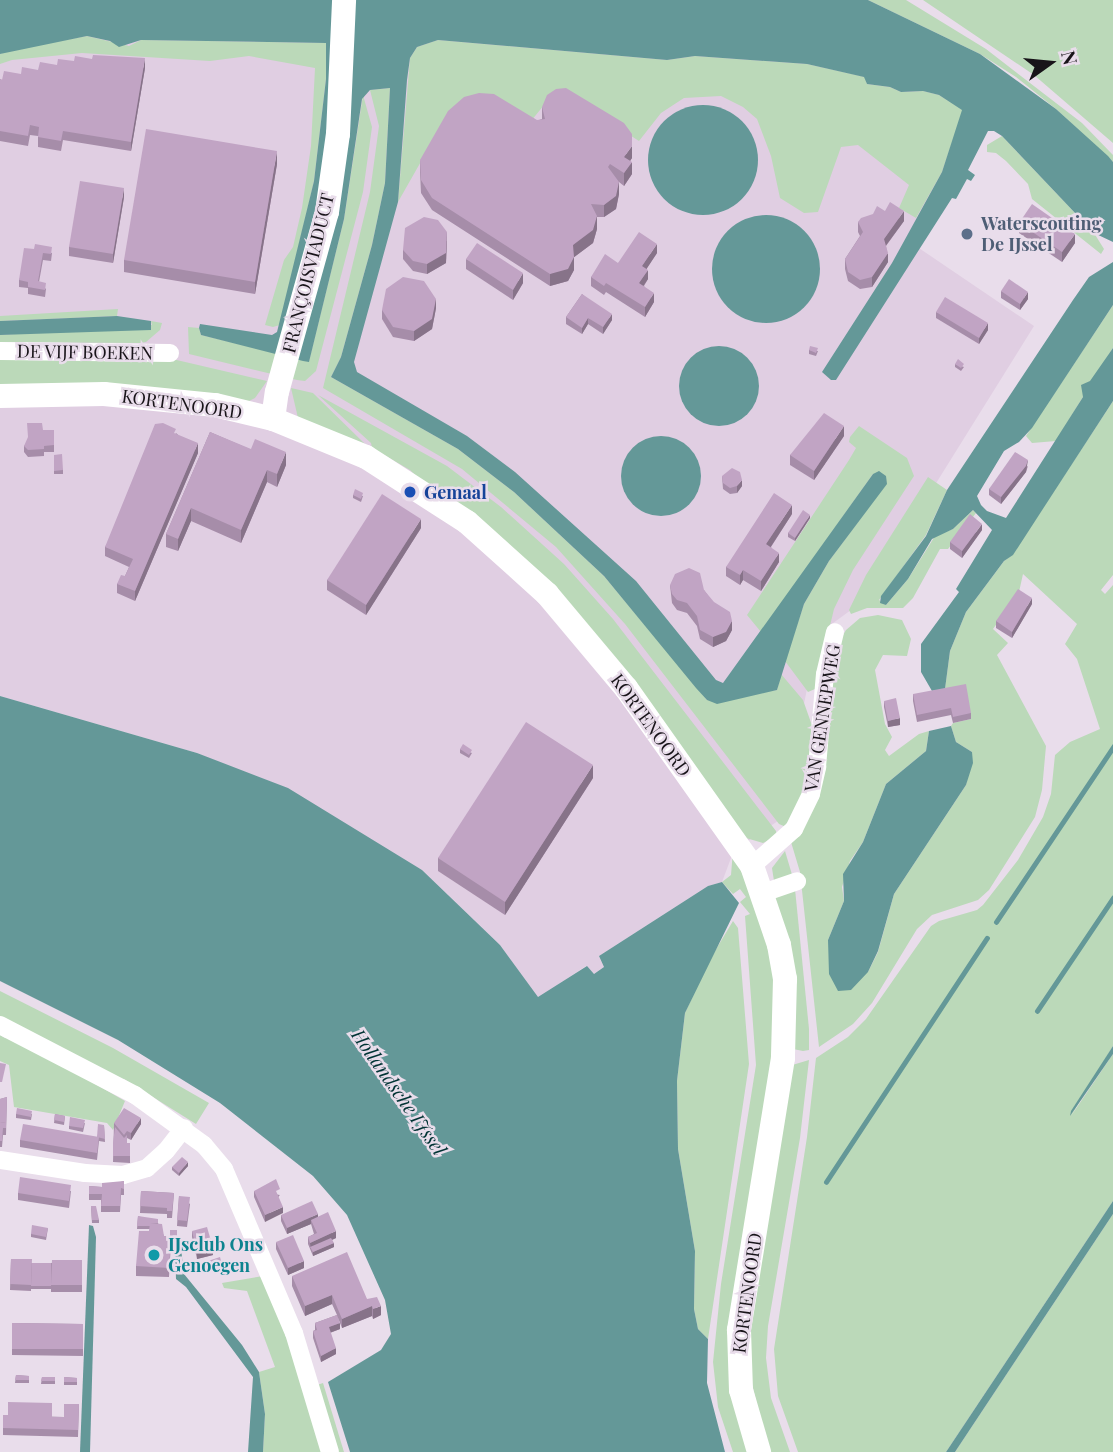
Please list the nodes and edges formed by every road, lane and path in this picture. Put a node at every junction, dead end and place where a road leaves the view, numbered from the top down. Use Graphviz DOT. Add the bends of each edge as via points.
graph roads {
  1 [pos="344,0"];
  2 [pos="0,351"];
  3 [pos="170,353"];
  4 [pos="0,396"];
  5 [pos="273,419"];
  6 [pos="835,632"];
  7 [pos="752,866"];
  8 [pos="797,880"];
  9 [pos="763,892"];
  10 [pos="0,1025"];
  11 [pos="184,1128"];
  12 [pos="0,1160"];
  13 [pos="330,1452"];
  14 [pos="759,1452"];
  1 -- 5 [label="street, FRANÇOISVIADUCT" via="338,134 327,212"];
  2 -- 3 [label="street, DE VIJF BOEKEN"];
  4 -- 5 [label="street, KORTENOORD" via="104,394 166,399"];
  5 -- 7 [label="street, KORTENOORD" via="366,457 404,480 467,522 547,594 618,678"];
  6 -- 7 [label="street, VAN GENNEPWEG" via="825,674 811,794 794,829"];
  7 -- 9 [label="street, KORTENOORD"];
  8 -- 9 [label="street"];
  9 -- 14 [label="street, KORTENOORD" via="779,945 786,1017 739,1340 741,1390"];
  10 -- 11 [label="street" via="135,1095"];
  11 -- 12 [label="street" via="147,1168 123,1175"];
  11 -- 13 [label="street" via="223,1169 238,1199 294,1333"];
}
